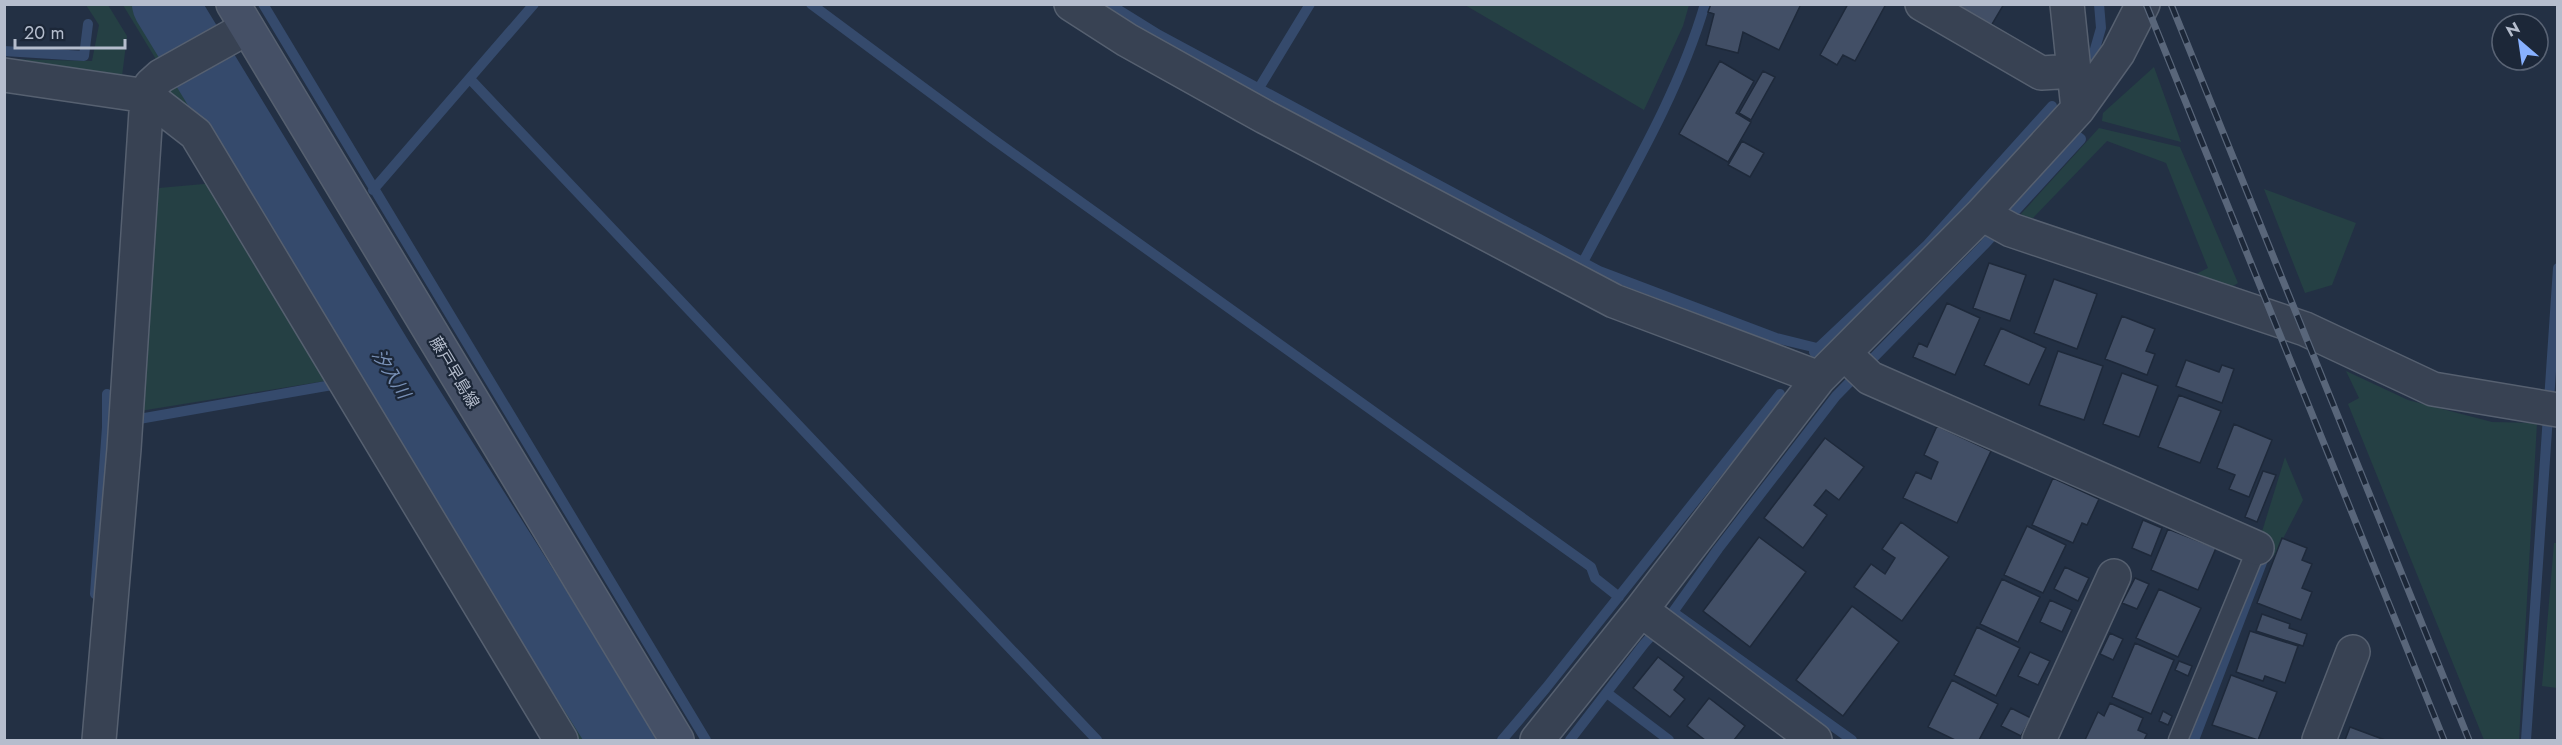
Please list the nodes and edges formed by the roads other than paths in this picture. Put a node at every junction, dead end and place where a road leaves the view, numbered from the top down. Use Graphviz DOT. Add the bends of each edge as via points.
graph roads {
  1 [pos="1071,4"];
  2 [pos="1922,4"];
  3 [pos="2067,4"];
  4 [pos="2143,4"];
  5 [pos="235,24"];
  6 [pos="2075,71"];
  7 [pos="4,75"];
  8 [pos="154,86"];
  9 [pos="2078,109"];
  10 [pos="1995,222"];
  11 [pos="1855,364"];
  12 [pos="1819,378"];
  13 [pos="2551,409"];
  14 [pos="2257,548"];
  15 [pos="2114,576"];
  16 [pos="1656,621"];
  17 [pos="2353,652"];
  18 [pos="99,741"];
  19 [pos="561,741"];
  20 [pos="677,741"];
  21 [pos="1537,741"];
  22 [pos="1815,741"];
  23 [pos="2040,741"];
  24 [pos="2178,741"];
  25 [pos="2319,741"];
  1 -- 12 [label="street" via="1265,117 1614,301"];
  2 -- 6 [label="street" via="2041,73"];
  3 -- 6 [label="street"];
  4 -- 9 [label="street" via="2118,53"];
  5 -- 8 [label="street"];
  5 -- 20 [label="main road, 藤戸早島線"];
  6 -- 9 [label="street"];
  7 -- 8 [label="street"];
  8 -- 18 [label="street"];
  8 -- 19 [label="street" via="196,134"];
  9 -- 10 [label="street"];
  10 -- 11 [label="street"];
  10 -- 13 [label="street" via="2304,329 2433,389"];
  11 -- 12 [label="street"];
  11 -- 14 [label="street"];
  12 -- 16 [label="street"];
  14 -- 24 [label="lane"];
  15 -- 23 [label="street"];
  16 -- 21 [label="street"];
  16 -- 22 [label="street"];
  17 -- 25 [label="street"];
}
